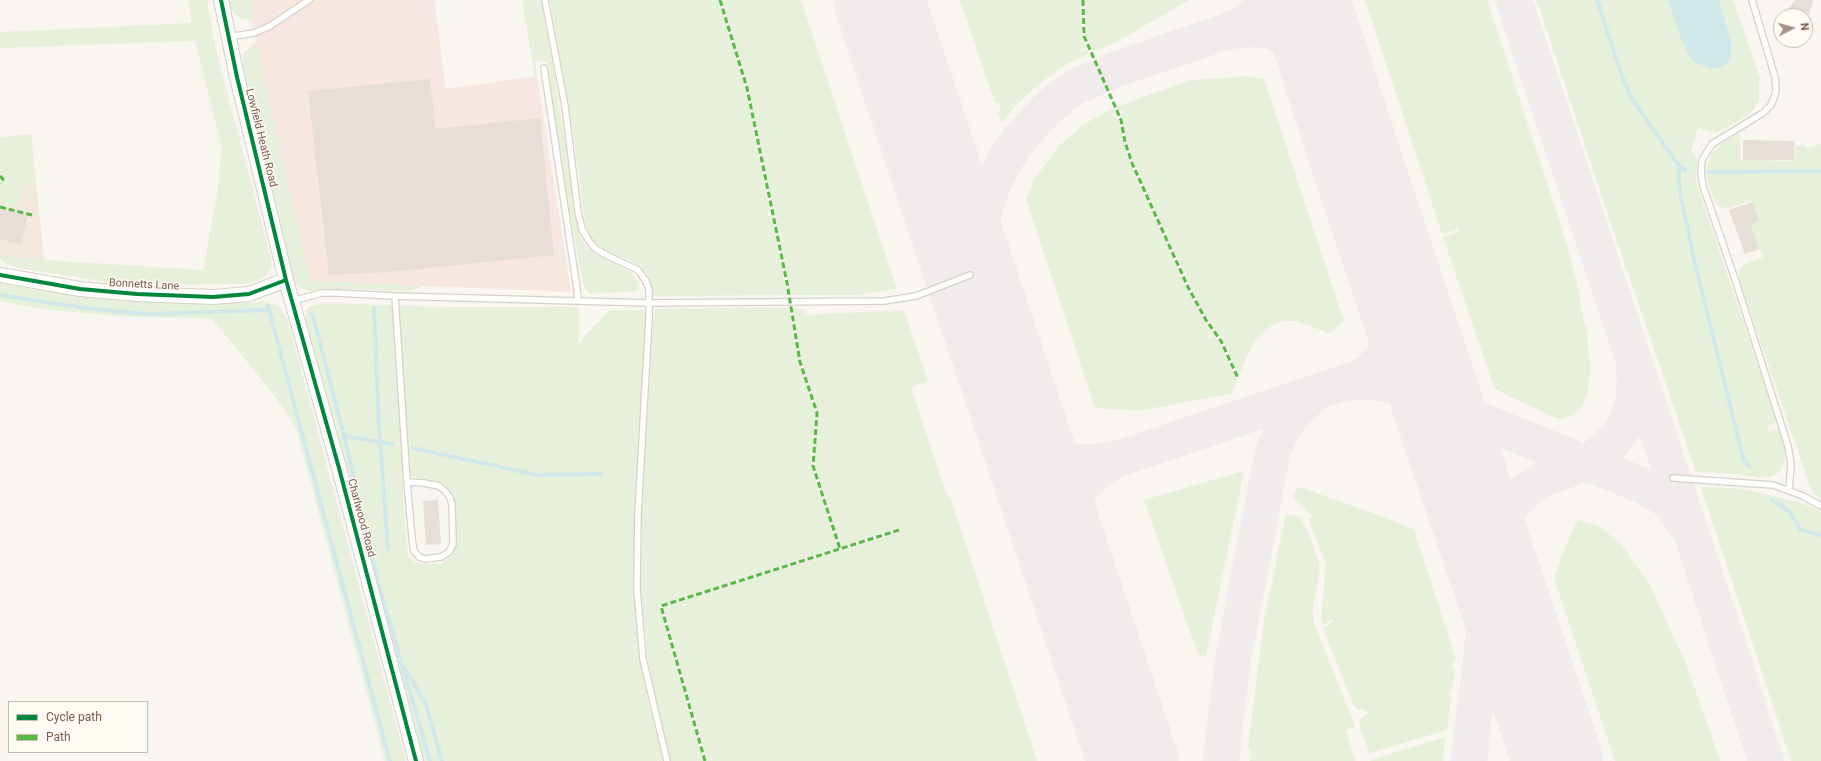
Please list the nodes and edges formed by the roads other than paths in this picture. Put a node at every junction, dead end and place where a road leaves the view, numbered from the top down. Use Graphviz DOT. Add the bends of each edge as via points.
graph roads {
  1 [pos="221,0"];
  2 [pos="545,0"];
  3 [pos="1752,0"];
  4 [pos="307,1"];
  5 [pos="228,37"];
  6 [pos="544,68"];
  7 [pos="0,275"];
  8 [pos="970,275"];
  9 [pos="286,280"];
  10 [pos="395,296"];
  11 [pos="292,300"];
  12 [pos="578,300"];
  13 [pos="649,303"];
  14 [pos="1673,478"];
  15 [pos="407,482"];
  16 [pos="1789,490"];
  17 [pos="1821,506"];
  18 [pos="416,761"];
  19 [pos="667,761"];
  1 -- 5 [label="street, Lowfield Heath Road"];
  2 -- 13 [label="lane" via="565,106 582,229 596,249 638,270 646,281"];
  3 -- 16 [label="lane" via="1776,77 1774,98 1763,113 1710,146 1702,160 1701,173 1703,186 1788,446 1791,464"];
  4 -- 5 [label="lane" via="270,26 254,33"];
  5 -- 9 [label="street, Lowfield Heath Road"];
  6 -- 12 [label="lane"];
  7 -- 9 [label="street, Bonnetts Lane" via="80,289 207,297 241,295"];
  8 -- 13 [label="lane" via="924,293 889,301"];
  9 -- 11 [label="street, Charlwood Road"];
  10 -- 11 [label="lane" via="329,293"];
  10 -- 12 [label="lane"];
  10 -- 15 [label="lane"];
  11 -- 18 [label="street, Charlwood Road"];
  12 -- 13 [label="lane"];
  13 -- 19 [label="lane" via="638,513 637,589 643,659"];
  14 -- 16 [label="lane" via="1760,483"];
  15 -- 15 [label="lane" via="424,482 439,486 450,498 453,544 449,552 441,557 425,560 414,551"];
  16 -- 17 [label="lane"];
}
